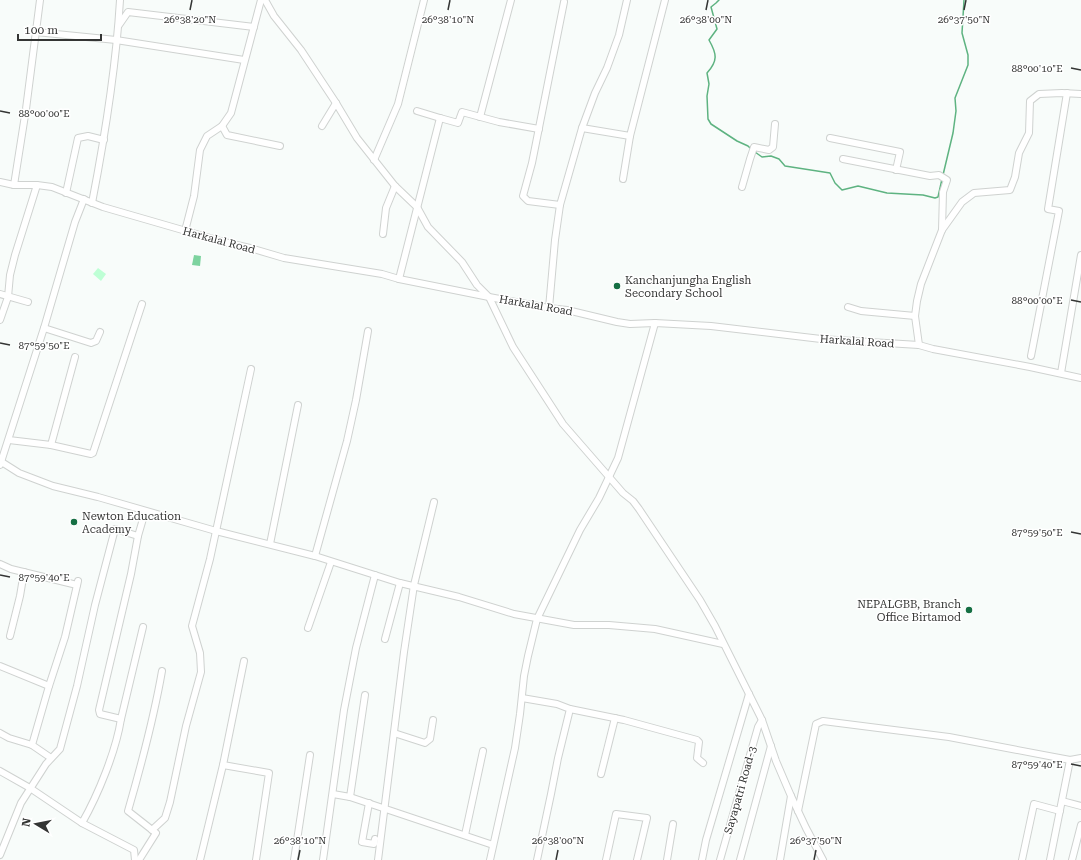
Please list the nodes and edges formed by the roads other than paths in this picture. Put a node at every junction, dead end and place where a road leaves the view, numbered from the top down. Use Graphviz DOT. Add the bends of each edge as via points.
graph roads {
  1 [pos="40,0"];
  2 [pos="120,0"];
  3 [pos="260,0"];
  4 [pos="265,0"];
  5 [pos="424,0"];
  6 [pos="511,0"];
  7 [pos="627,0"];
  8 [pos="664,0"];
  9 [pos="564,2"];
  10 [pos="118,27"];
  11 [pos="254,27"];
  12 [pos="36,32"];
  13 [pos="116,40"];
  14 [pos="244,60"];
  15 [pos="1067,93"];
  16 [pos="1081,94"];
  17 [pos="336,103"];
  18 [pos="416,111"];
  19 [pos="480,117"];
  20 [pos="440,118"];
  21 [pos="775,124"];
  22 [pos="222,126"];
  23 [pos="322,126"];
  24 [pos="582,128"];
  25 [pos="539,129"];
  26 [pos="630,136"];
  27 [pos="830,138"];
  28 [pos="104,140"];
  29 [pos="280,146"];
  30 [pos="843,159"];
  31 [pos="374,160"];
  32 [pos="896,170"];
  33 [pos="623,179"];
  34 [pos="0,182"];
  35 [pos="14,185"];
  36 [pos="37,185"];
  37 [pos="395,186"];
  38 [pos="742,187"];
  39 [pos="66,193"];
  40 [pos="84,199"];
  41 [pos="92,202"];
  42 [pos="560,205"];
  43 [pos="417,207"];
  44 [pos="942,230"];
  45 [pos="185,231"];
  46 [pos="383,234"];
  47 [pos="1081,255"];
  48 [pos="399,279"];
  49 [pos="0,294"];
  50 [pos="489,296"];
  51 [pos="8,297"];
  52 [pos="28,302"];
  53 [pos="142,304"];
  54 [pos="848,307"];
  55 [pos="549,308"];
  56 [pos="915,316"];
  57 [pos="0,320"];
  58 [pos="655,323"];
  59 [pos="44,328"];
  60 [pos="368,331"];
  61 [pos="100,332"];
  62 [pos="919,346"];
  63 [pos="1031,356"];
  64 [pos="75,357"];
  65 [pos="251,369"];
  66 [pos="1061,373"];
  67 [pos="1081,378"];
  68 [pos="298,405"];
  69 [pos="8,440"];
  70 [pos="51,445"];
  71 [pos="0,463"];
  72 [pos="609,477"];
  73 [pos="434,502"];
  74 [pos="145,512"];
  75 [pos="216,532"];
  76 [pos="138,536"];
  77 [pos="270,544"];
  78 [pos="315,556"];
  79 [pos="331,562"];
  80 [pos="0,564"];
  81 [pos="24,572"];
  82 [pos="375,576"];
  83 [pos="400,583"];
  84 [pos="414,586"];
  85 [pos="538,619"];
  86 [pos="143,627"];
  87 [pos="308,628"];
  88 [pos="10,636"];
  89 [pos="385,638"];
  90 [pos="723,644"];
  91 [pos="244,660"];
  92 [pos="0,666"];
  93 [pos="162,671"];
  94 [pos="49,686"];
  95 [pos="749,694"];
  96 [pos="365,695"];
  97 [pos="522,698"];
  98 [pos="570,709"];
  99 [pos="615,718"];
  100 [pos="121,719"];
  101 [pos="433,720"];
  102 [pos="762,720"];
  103 [pos="0,733"];
  104 [pos="394,733"];
  105 [pos="32,745"];
  106 [pos="771,745"];
  107 [pos="483,751"];
  108 [pos="310,755"];
  109 [pos="51,758"];
  110 [pos="1081,758"];
  111 [pos="1070,760"];
  112 [pos="703,763"];
  113 [pos="223,765"];
  114 [pos="0,771"];
  115 [pos="601,774"];
  116 [pos="30,788"];
  117 [pos="333,794"];
  118 [pos="791,796"];
  119 [pos="350,797"];
  120 [pos="1062,801"];
  121 [pos="369,803"];
  122 [pos="1081,806"];
  123 [pos="384,809"];
  124 [pos="798,810"];
  125 [pos="1060,810"];
  126 [pos="82,823"];
  127 [pos="673,824"];
  128 [pos="1081,825"];
  129 [pos="152,830"];
  130 [pos="465,835"];
  131 [pos="376,839"];
  132 [pos="493,845"];
  133 [pos="0,855"];
  134 [pos="135,860"];
  135 [pos="138,860"];
  136 [pos="200,860"];
  137 [pos="256,860"];
  138 [pos="294,860"];
  139 [pos="324,860"];
  140 [pos="378,860"];
  141 [pos="490,860"];
  142 [pos="536,860"];
  143 [pos="606,860"];
  144 [pos="637,860"];
  145 [pos="667,860"];
  146 [pos="702,860"];
  147 [pos="720,860"];
  148 [pos="740,860"];
  149 [pos="780,860"];
  150 [pos="823,860"];
  151 [pos="1022,860"];
  152 [pos="1050,860"];
  153 [pos="1072,860"];
  1 -- 12 [label="street"];
  2 -- 10 [label="street"];
  3 -- 11 [label="street"];
  4 -- 17 [label="street"];
  5 -- 31 [label="street" via="398,104"];
  6 -- 19 [label="street"];
  7 -- 24 [label="street" via="616,45"];
  8 -- 26 [label="street"];
  9 -- 25 [label="street"];
  10 -- 11 [label="street" via="128,12"];
  10 -- 13 [label="street"];
  11 -- 14 [label="street"];
  12 -- 13 [label="street"];
  12 -- 35 [label="street"];
  13 -- 14 [label="street"];
  13 -- 28 [label="street"];
  14 -- 22 [label="street" via="231,113"];
  15 -- 16 [label="street"];
  15 -- 44 [label="street" via="1039,94 1030,101 1029,133 1020,153 1010,190 974,193 962,202"];
  15 -- 63 [label="street" via="1048,209 1058,211"];
  17 -- 23 [label="street"];
  17 -- 31 [label="street" via="356,138"];
  18 -- 20 [label="street"];
  19 -- 20 [label="street" via="462,112 458,123"];
  19 -- 25 [label="street"];
  20 -- 43 [label="street"];
  21 -- 38 [label="street" via="773,147 769,150 754,147"];
  22 -- 29 [label="street" via="227,135"];
  22 -- 45 [label="street" via="207,136 200,150 194,196"];
  24 -- 26 [label="street"];
  24 -- 42 [label="street"];
  25 -- 42 [label="street" via="523,196 528,201"];
  26 -- 33 [label="street"];
  27 -- 32 [label="street" via="900,152"];
  28 -- 39 [label="street" via="88,136 78,138"];
  28 -- 41 [label="street"];
  30 -- 32 [label="street"];
  31 -- 37 [label="street"];
  32 -- 44 [label="street" via="930,176 939,175 947,180 943,192"];
  34 -- 35 [label="street, Harkalal Road"];
  35 -- 36 [label="street, Harkalal Road"];
  36 -- 39 [label="street, Harkalal Road" via="52,187"];
  36 -- 51 [label="street" via="15,255"];
  37 -- 43 [label="street"];
  37 -- 46 [label="street" via="386,208"];
  39 -- 40 [label="street, Harkalal Road"];
  40 -- 41 [label="street, Harkalal Road"];
  40 -- 59 [label="street"];
  41 -- 45 [label="street, Harkalal Road"];
  42 -- 55 [label="street"];
  43 -- 48 [label="street"];
  43 -- 50 [label="street" via="428,227 462,262 477,285"];
  44 -- 56 [label="street" via="922,284"];
  45 -- 48 [label="street, Harkalal Road" via="284,258"];
  47 -- 66 [label="street"];
  48 -- 50 [label="street, Harkalal Road"];
  49 -- 51 [label="street"];
  50 -- 55 [label="street, Harkalal Road"];
  50 -- 72 [label="street" via="513,347 561,422"];
  51 -- 52 [label="street"];
  51 -- 57 [label="street"];
  53 -- 70 [label="street" via="93,453"];
  54 -- 56 [label="street"];
  55 -- 58 [label="street, Harkalal Road" via="630,324"];
  56 -- 62 [label="street"];
  58 -- 62 [label="street, Harkalal Road"];
  58 -- 72 [label="street" via="618,458"];
  59 -- 61 [label="street" via="91,342 96,341"];
  59 -- 69 [label="street"];
  60 -- 78 [label="street" via="347,441"];
  62 -- 66 [label="street, Harkalal Road"];
  64 -- 70 [label="street"];
  65 -- 75 [label="street"];
  66 -- 67 [label="street, Harkalal Road"];
  68 -- 77 [label="street"];
  69 -- 70 [label="street"];
  69 -- 71 [label="street"];
  71 -- 74 [label="street" via="53,486"];
  72 -- 85 [label="street" via="580,530"];
  72 -- 90 [label="street" via="639,509 700,600 716,626"];
  73 -- 84 [label="street"];
  74 -- 75 [label="street"];
  74 -- 76 [label="street"];
  75 -- 77 [label="street"];
  75 -- 129 [label="street" via="192,626 200,653 201,672 170,802 165,818"];
  76 -- 100 [label="street" via="99,710 100,714"];
  76 -- 109 [label="street" via="115,529 69,717 60,749"];
  77 -- 78 [label="street"];
  78 -- 79 [label="street"];
  79 -- 82 [label="street"];
  79 -- 87 [label="street"];
  80 -- 81 [label="street"];
  81 -- 88 [label="street"];
  81 -- 94 [label="street" via="77,583 65,636"];
  82 -- 83 [label="street"];
  82 -- 117 [label="street" via="356,648 344,710"];
  83 -- 84 [label="street"];
  83 -- 89 [label="street"];
  84 -- 85 [label="street"];
  84 -- 104 [label="street"];
  85 -- 90 [label="street" via="574,625 655,629"];
  85 -- 97 [label="street" via="528,656"];
  86 -- 100 [label="street"];
  90 -- 95 [label="street"];
  91 -- 113 [label="street"];
  92 -- 94 [label="street"];
  93 -- 129 [label="street" via="128,811"];
  94 -- 105 [label="street"];
  95 -- 102 [label="street"];
  95 -- 146 [label="street"];
  96 -- 119 [label="street"];
  97 -- 98 [label="street"];
  97 -- 132 [label="street" via="515,748"];
  98 -- 99 [label="street"];
  98 -- 142 [label="street"];
  99 -- 112 [label="street" via="697,740 697,758"];
  99 -- 115 [label="street"];
  100 -- 126 [label="street" via="106,770"];
  101 -- 104 [label="street" via="430,739 426,743"];
  102 -- 106 [label="street"];
  102 -- 147 [label="street, Sayapatri Road-3"];
  103 -- 105 [label="street"];
  104 -- 123 [label="street"];
  105 -- 109 [label="street"];
  106 -- 118 [label="street"];
  106 -- 148 [label="street"];
  107 -- 130 [label="street"];
  108 -- 138 [label="street"];
  109 -- 116 [label="street"];
  110 -- 111 [label="street"];
  111 -- 120 [label="street"];
  111 -- 124 [label="street" via="949,737 823,721 816,724"];
  113 -- 136 [label="street"];
  113 -- 137 [label="street" via="269,773"];
  114 -- 116 [label="street"];
  116 -- 126 [label="street"];
  116 -- 133 [label="street" via="21,803"];
  117 -- 119 [label="street"];
  117 -- 139 [label="street"];
  118 -- 124 [label="street"];
  118 -- 149 [label="street"];
  119 -- 121 [label="street"];
  120 -- 122 [label="street"];
  120 -- 125 [label="street"];
  121 -- 123 [label="street"];
  121 -- 131 [label="street" via="362,842 374,844"];
  123 -- 130 [label="street"];
  123 -- 140 [label="street"];
  124 -- 150 [label="street"];
  125 -- 151 [label="street" via="1034,804"];
  125 -- 152 [label="street"];
  126 -- 134 [label="street" via="134,850"];
  127 -- 145 [label="street"];
  128 -- 153 [label="street"];
  129 -- 135 [label="street" via="156,833"];
  130 -- 132 [label="street"];
  132 -- 141 [label="street"];
  143 -- 144 [label="street" via="616,814 647,818"];
}
